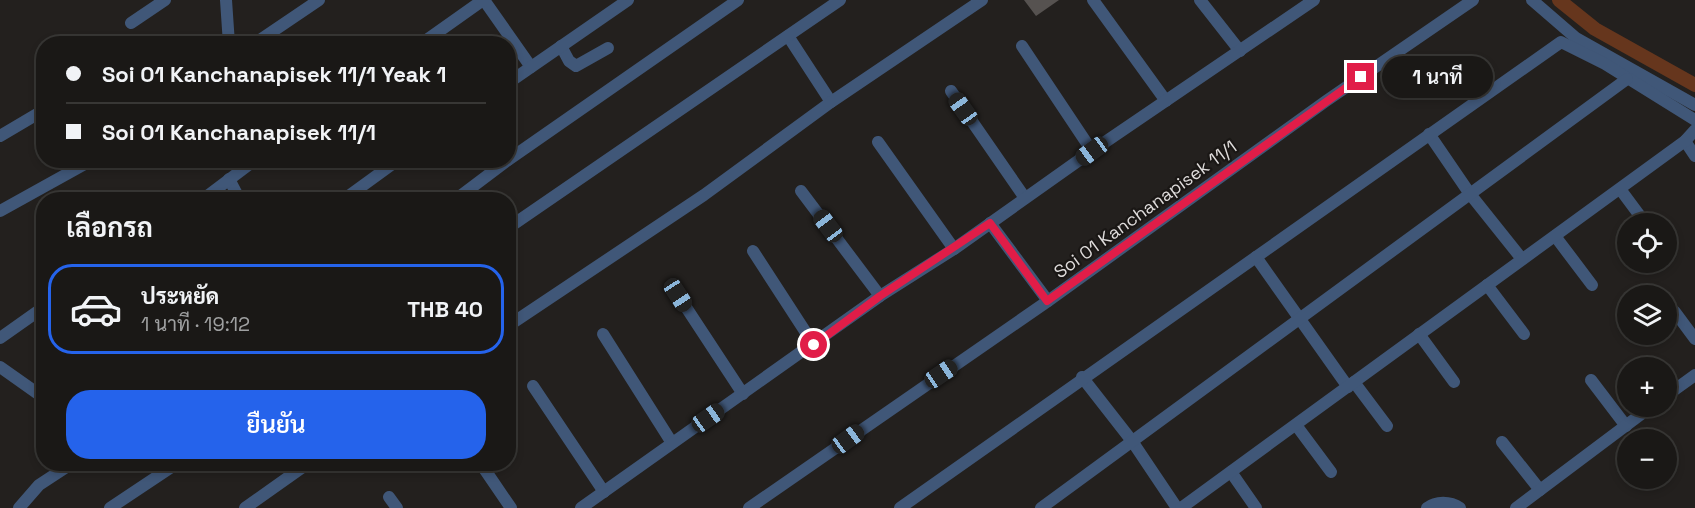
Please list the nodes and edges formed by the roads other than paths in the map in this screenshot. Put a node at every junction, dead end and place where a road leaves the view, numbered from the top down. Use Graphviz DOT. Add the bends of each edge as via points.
graph roads {
  1 [pos="165,0"];
  2 [pos="226,0"];
  3 [pos="319,0"];
  4 [pos="483,0"];
  5 [pos="628,0"];
  6 [pos="738,0"];
  7 [pos="840,0"];
  8 [pos="982,0"];
  9 [pos="1093,0"];
  10 [pos="1200,0"];
  11 [pos="1473,0"];
  12 [pos="1532,0"];
  13 [pos="1310,1"];
  14 [pos="131,22"];
  15 [pos="228,36"];
  16 [pos="266,36"];
  17 [pos="432,36"];
  18 [pos="509,36"];
  19 [pos="788,36"];
  20 [pos="516,46"];
  21 [pos="561,46"];
  22 [pos="1022,46"];
  23 [pos="608,48"];
  24 [pos="1240,51"];
  25 [pos="531,67"];
  26 [pos="516,77"];
  27 [pos="1627,79"];
  28 [pos="951,91"];
  29 [pos="1166,101"];
  30 [pos="831,102"];
  31 [pos="1695,105"];
  32 [pos="36,115"];
  33 [pos="1695,120"];
  34 [pos="1695,130"];
  35 [pos="1430,134"];
  36 [pos="0,136"];
  37 [pos="1685,141"];
  38 [pos="878,142"];
  39 [pos="1092,151"];
  40 [pos="516,154"];
  41 [pos="1695,156"];
  42 [pos="78,168"];
  43 [pos="244,168"];
  44 [pos="387,168"];
  45 [pos="497,168"];
  46 [pos="229,179"];
  47 [pos="1620,189"];
  48 [pos="801,191"];
  49 [pos="212,192"];
  50 [pos="236,192"];
  51 [pos="354,192"];
  52 [pos="466,192"];
  53 [pos="1470,194"];
  54 [pos="1025,198"];
  55 [pos="0,211"];
  56 [pos="1638,213"];
  57 [pos="516,223"];
  58 [pos="990,223"];
  59 [pos="1555,236"];
  60 [pos="954,249"];
  61 [pos="753,251"];
  62 [pos="1256,257"];
  63 [pos="1522,259"];
  64 [pos="1487,285"];
  65 [pos="1593,285"];
  66 [pos="678,295"];
  67 [pos="880,296"];
  68 [pos="1047,301"];
  69 [pos="36,313"];
  70 [pos="1677,315"];
  71 [pos="1299,319"];
  72 [pos="516,321"];
  73 [pos="603,334"];
  74 [pos="1419,334"];
  75 [pos="1524,334"];
  76 [pos="0,338"];
  77 [pos="1695,339"];
  78 [pos="814,345"];
  79 [pos="0,367"];
  80 [pos="1695,375"];
  81 [pos="1082,377"];
  82 [pos="1591,380"];
  83 [pos="1454,382"];
  84 [pos="1351,385"];
  85 [pos="533,386"];
  86 [pos="1677,388"];
  87 [pos="36,392"];
  88 [pos="743,394"];
  89 [pos="1638,417"];
  90 [pos="1296,425"];
  91 [pos="1387,426"];
  92 [pos="1626,426"];
  93 [pos="1132,441"];
  94 [pos="1502,442"];
  95 [pos="672,443"];
  96 [pos="60,471"];
  97 [pos="166,471"];
  98 [pos="288,471"];
  99 [pos="486,471"];
  100 [pos="1231,472"];
  101 [pos="1331,472"];
  102 [pos="1540,490"];
  103 [pos="604,492"];
  104 [pos="389,497"];
  105 [pos="908,506"];
  106 [pos="19,508"];
  107 [pos="110,508"];
  108 [pos="245,508"];
  109 [pos="397,508"];
  110 [pos="512,508"];
  111 [pos="580,508"];
  112 [pos="749,508"];
  113 [pos="1041,508"];
  114 [pos="1179,508"];
  115 [pos="1256,508"];
  116 [pos="1427,508"];
  117 [pos="1460,508"];
  118 [pos="1516,508"];
  1 -- 14 [label="street"];
  2 -- 15 [label="street"];
  3 -- 16 [label="street"];
  4 -- 17 [label="street"];
  4 -- 18 [label="street"];
  5 -- 21 [label="street"];
  6 -- 40 [label="street"];
  7 -- 19 [label="street"];
  8 -- 30 [label="street"];
  9 -- 29 [label="street"];
  10 -- 24 [label="street"];
  11 -- 68 [label="street, Soi 01 Kanchanapisek 11/1"];
  12 -- 31 [label="street" via="1576,38"];
  13 -- 24 [label="street"];
  19 -- 30 [label="street"];
  19 -- 57 [label="street"];
  20 -- 25 [label="street"];
  21 -- 23 [label="street" via="576,66"];
  21 -- 25 [label="street"];
  22 -- 39 [label="street"];
  24 -- 29 [label="street"];
  25 -- 26 [label="street"];
  27 -- 33 [label="street"];
  27 -- 35 [label="street" via="1561,42"];
  27 -- 53 [label="street"];
  28 -- 54 [label="street"];
  29 -- 39 [label="street"];
  30 -- 72 [label="street" via="704,195"];
  32 -- 36 [label="street"];
  34 -- 37 [label="street"];
  35 -- 53 [label="street"];
  35 -- 62 [label="street"];
  37 -- 41 [label="street"];
  37 -- 47 [label="street"];
  38 -- 60 [label="street"];
  39 -- 54 [label="street"];
  42 -- 55 [label="street"];
  43 -- 46 [label="street"];
  44 -- 51 [label="street"];
  45 -- 52 [label="street"];
  46 -- 49 [label="street"];
  46 -- 50 [label="street"];
  47 -- 56 [label="street"];
  47 -- 59 [label="street"];
  48 -- 67 [label="street"];
  53 -- 63 [label="street"];
  53 -- 71 [label="street"];
  54 -- 58 [label="street"];
  58 -- 60 [label="street"];
  58 -- 68 [label="street"];
  59 -- 63 [label="street"];
  59 -- 65 [label="street"];
  60 -- 67 [label="street"];
  61 -- 78 [label="street"];
  62 -- 71 [label="street"];
  62 -- 81 [label="street"];
  63 -- 64 [label="street"];
  64 -- 74 [label="street"];
  64 -- 75 [label="street"];
  66 -- 88 [label="street"];
  67 -- 78 [label="street"];
  68 -- 112 [label="street, Soi 01 Kanchanapisek 11/1"];
  69 -- 76 [label="street"];
  70 -- 77 [label="street"];
  71 -- 84 [label="street"];
  71 -- 93 [label="street"];
  73 -- 95 [label="street"];
  74 -- 83 [label="street"];
  74 -- 84 [label="street"];
  78 -- 88 [label="street"];
  79 -- 87 [label="street"];
  80 -- 86 [label="street"];
  81 -- 93 [label="street"];
  81 -- 105 [label="street"];
  82 -- 92 [label="street"];
  84 -- 90 [label="street"];
  84 -- 91 [label="street"];
  85 -- 103 [label="street"];
  88 -- 95 [label="street"];
  89 -- 92 [label="street"];
  90 -- 100 [label="street"];
  90 -- 101 [label="street"];
  92 -- 102 [label="street"];
  93 -- 113 [label="street"];
  93 -- 114 [label="street"];
  94 -- 102 [label="street"];
  95 -- 103 [label="street"];
  96 -- 106 [label="street" via="39,485"];
  97 -- 107 [label="street"];
  98 -- 108 [label="street"];
  99 -- 110 [label="street"];
  100 -- 114 [label="street"];
  100 -- 115 [label="street"];
  102 -- 118 [label="street"];
  103 -- 111 [label="street"];
  104 -- 109 [label="street"];
  116 -- 117 [label="street" via="1443,503"];
}
